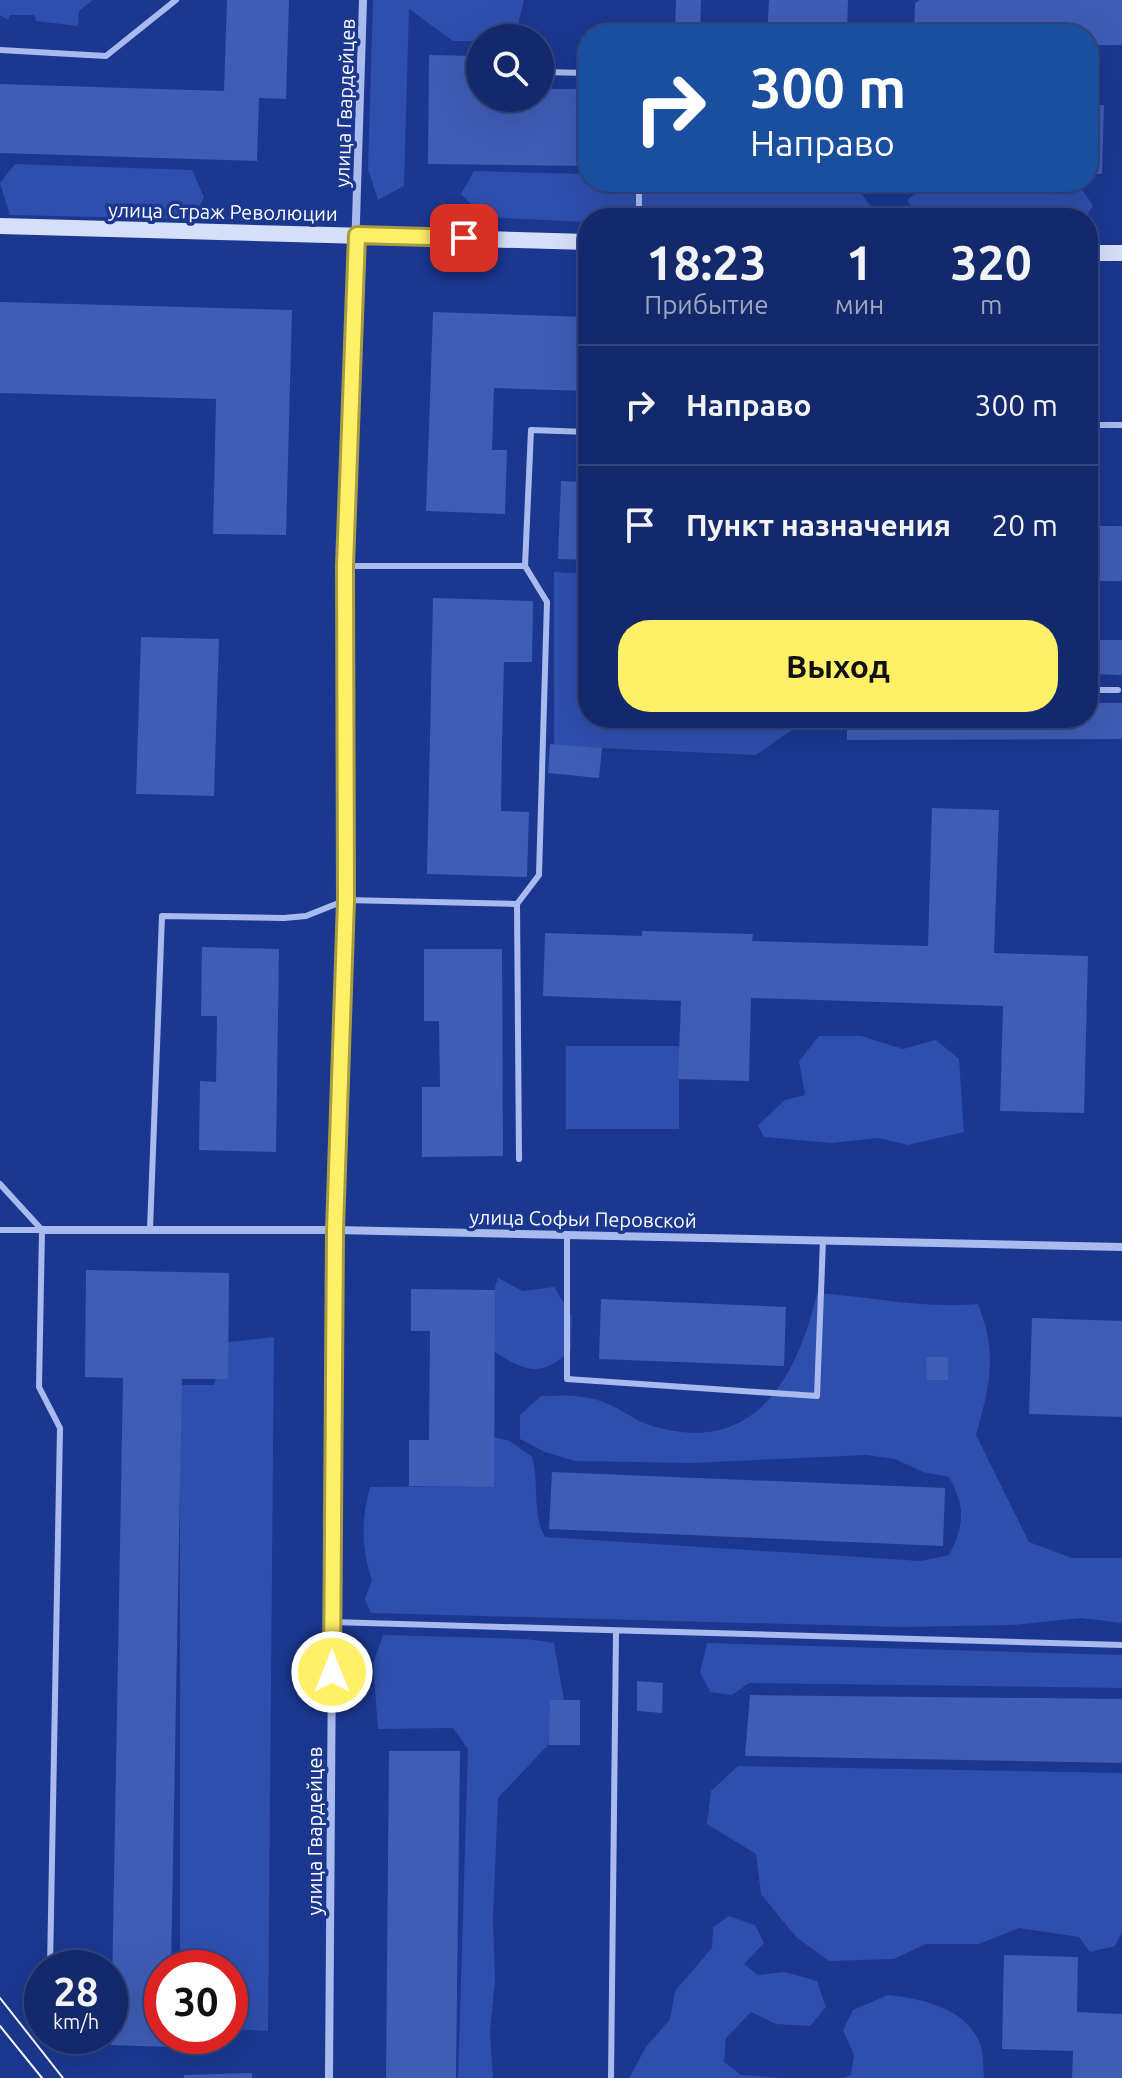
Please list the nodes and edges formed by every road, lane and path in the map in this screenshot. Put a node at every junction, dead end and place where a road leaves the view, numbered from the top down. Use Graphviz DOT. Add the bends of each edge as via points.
graph roads {
  1 [pos="176,0"];
  2 [pos="363,0"];
  3 [pos="0,50"];
  4 [pos="554,72"];
  5 [pos="578,73"];
  6 [pos="0,226"];
  7 [pos="357,235"];
  8 [pos="578,242"];
  9 [pos="1098,253"];
  10 [pos="1122,253"];
  11 [pos="1098,425"];
  12 [pos="1122,425"];
  13 [pos="578,432"];
  14 [pos="345,566"];
  15 [pos="525,566"];
  16 [pos="1098,690"];
  17 [pos="1118,690"];
  18 [pos="346,900"];
  19 [pos="517,904"];
  20 [pos="519,1159"];
  21 [pos="0,1184"];
  22 [pos="150,1229"];
  23 [pos="0,1230"];
  24 [pos="42,1230"];
  25 [pos="335,1230"];
  26 [pos="567,1235"];
  27 [pos="823,1240"];
  28 [pos="1122,1247"];
  29 [pos="332,1622"];
  30 [pos="616,1632"];
  31 [pos="1122,1645"];
  32 [pos="50,1950"];
  33 [pos="329,2078"];
  34 [pos="611,2078"];
  1 -- 3 [label="lane" via="106,56"];
  2 -- 7 [label="street, улица Гвардейцев"];
  4 -- 5 [label="lane"];
  6 -- 7 [label="street, улица Страж Революции"];
  7 -- 8 [label="street, улица Страж Революции"];
  7 -- 14 [label="street, улица Гвардейцев"];
  9 -- 10 [label="street"];
  11 -- 12 [label="lane"];
  13 -- 15 [label="lane" via="531,430"];
  14 -- 15 [label="lane"];
  14 -- 18 [label="street, улица Гвардейцев"];
  15 -- 19 [label="lane" via="547,602 539,875"];
  16 -- 17 [label="lane"];
  18 -- 19 [label="lane"];
  18 -- 22 [label="lane" via="306,916 284,918 162,916"];
  18 -- 25 [label="street, улица Гвардейцев"];
  19 -- 20 [label="lane"];
  21 -- 24 [label="lane"];
  22 -- 24 [label="street, улица Софьи Перовской"];
  22 -- 25 [label="street, улица Софьи Перовской"];
  23 -- 24 [label="lane"];
  24 -- 32 [label="lane" via="39,1387 60,1428"];
  25 -- 26 [label="street, улица Софьи Перовской"];
  25 -- 29 [label="street, улица Гвардейцев"];
  26 -- 27 [label="street, улица Софьи Перовской"];
  26 -- 27 [label="lane" via="567,1379 817,1396"];
  27 -- 28 [label="street, улица Софьи Перовской"];
  29 -- 30 [label="lane"];
  29 -- 33 [label="street, улица Гвардейцев"];
  30 -- 31 [label="lane"];
  30 -- 34 [label="lane"];
}
